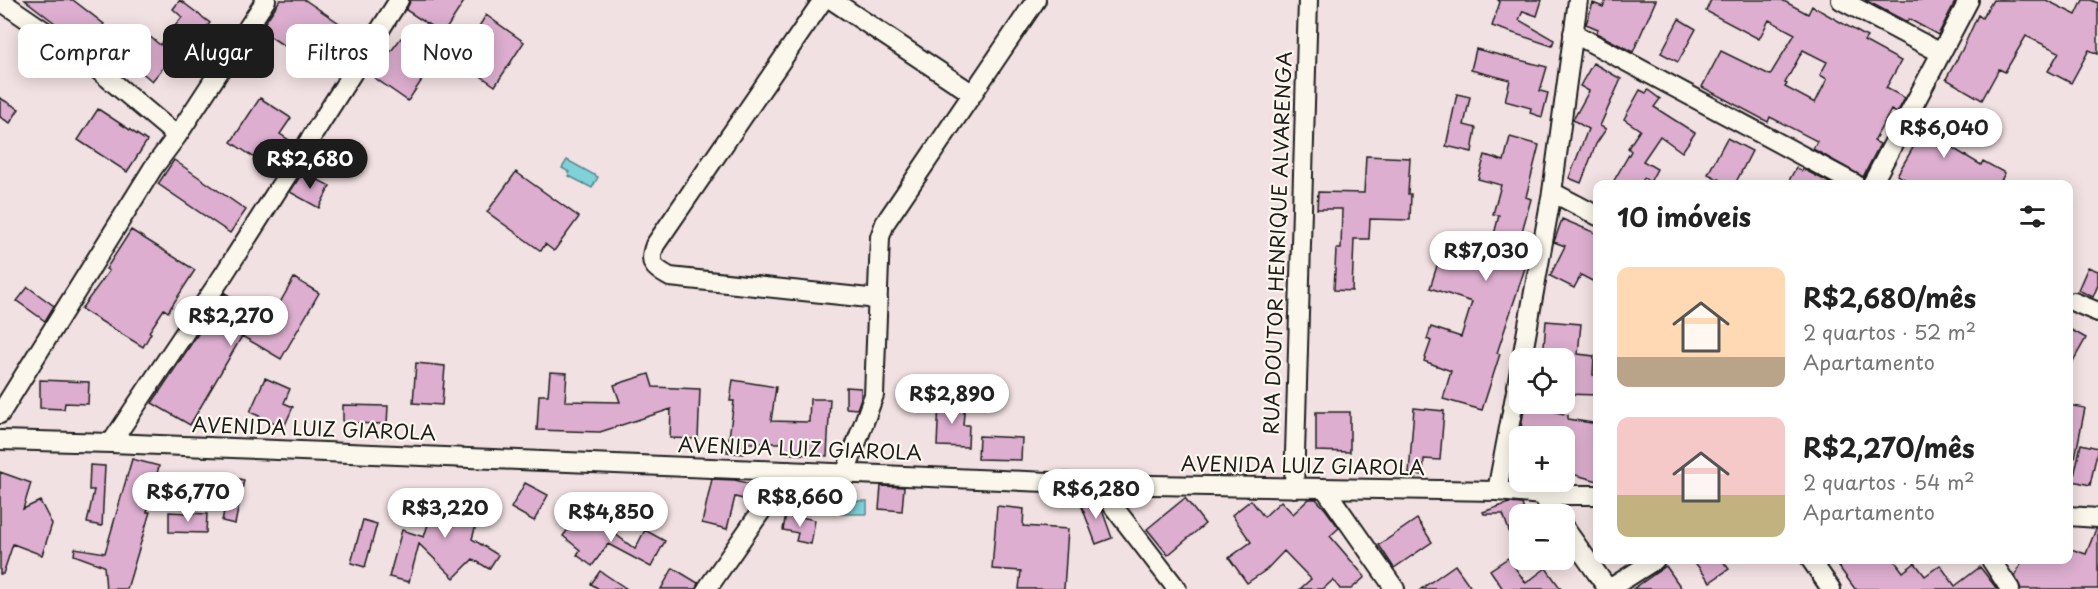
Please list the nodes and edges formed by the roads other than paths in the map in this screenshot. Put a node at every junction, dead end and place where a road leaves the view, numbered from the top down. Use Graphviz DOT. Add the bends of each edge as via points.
graph roads {
  1 [pos="266,0"];
  2 [pos="399,0"];
  3 [pos="823,0"];
  4 [pos="832,0"];
  5 [pos="1036,0"];
  6 [pos="1308,0"];
  7 [pos="1578,0"];
  8 [pos="1841,0"];
  9 [pos="1969,0"];
  10 [pos="5,4"];
  11 [pos="1574,33"];
  12 [pos="1941,53"];
  13 [pos="973,94"];
  14 [pos="177,136"];
  15 [pos="1849,180"];
  16 [pos="1874,180"];
  17 [pos="1552,192"];
  18 [pos="1593,213"];
  19 [pos="878,299"];
  20 [pos="2074,302"];
  21 [pos="2098,312"];
  22 [pos="1524,348"];
  23 [pos="0,414"];
  24 [pos="1512,414"];
  25 [pos="0,441"];
  26 [pos="111,443"];
  27 [pos="789,471"];
  28 [pos="846,474"];
  29 [pos="1096,484"];
  30 [pos="1294,488"];
  31 [pos="1325,489"];
  32 [pos="1497,491"];
  33 [pos="1542,495"];
  34 [pos="1593,495"];
  35 [pos="1549,504"];
  36 [pos="2073,516"];
  37 [pos="2098,518"];
  38 [pos="1575,542"];
  39 [pos="1649,564"];
  40 [pos="1814,564"];
  41 [pos="1994,564"];
  42 [pos="707,589"];
  43 [pos="1177,589"];
  44 [pos="1395,589"];
  45 [pos="1608,589"];
  46 [pos="1831,589"];
  47 [pos="2010,589"];
  1 -- 14 [label="street"];
  2 -- 26 [label="street"];
  3 -- 19 [label="street" via="651,256 658,271 670,277"];
  4 -- 13 [label="street"];
  5 -- 13 [label="street"];
  6 -- 30 [label="street, RUA DOUTOR HENRIQUE ALVARENGA"];
  7 -- 11 [label="street"];
  8 -- 12 [label="street"];
  9 -- 12 [label="street"];
  10 -- 14 [label="street" via="84,58"];
  11 -- 15 [label="street"];
  11 -- 17 [label="street"];
  12 -- 16 [label="street"];
  13 -- 19 [label="street" via="885,223 880,237"];
  14 -- 23 [label="street" via="153,168"];
  17 -- 18 [label="street"];
  17 -- 22 [label="street"];
  19 -- 28 [label="street" via="874,395"];
  20 -- 21 [label="street"];
  24 -- 32 [label="street"];
  25 -- 26 [label="street, AVENIDA LUIZ GIAROLA"];
  26 -- 27 [label="street, AVENIDA LUIZ GIAROLA"];
  27 -- 28 [label="street, AVENIDA LUIZ GIAROLA"];
  27 -- 42 [label="street"];
  28 -- 29 [label="street, AVENIDA LUIZ GIAROLA"];
  29 -- 30 [label="street, AVENIDA LUIZ GIAROLA"];
  29 -- 43 [label="street"];
  30 -- 31 [label="street, AVENIDA LUIZ GIAROLA"];
  31 -- 32 [label="street, AVENIDA LUIZ GIAROLA"];
  31 -- 44 [label="street"];
  32 -- 33 [label="street, AVENIDA LUIZ GIAROLA"];
  33 -- 34 [label="street, AVENIDA LUIZ GIAROLA"];
  33 -- 35 [label="street"];
  36 -- 37 [label="street"];
  38 -- 45 [label="street"];
  39 -- 45 [label="street"];
  40 -- 46 [label="street"];
  41 -- 47 [label="street"];
}
